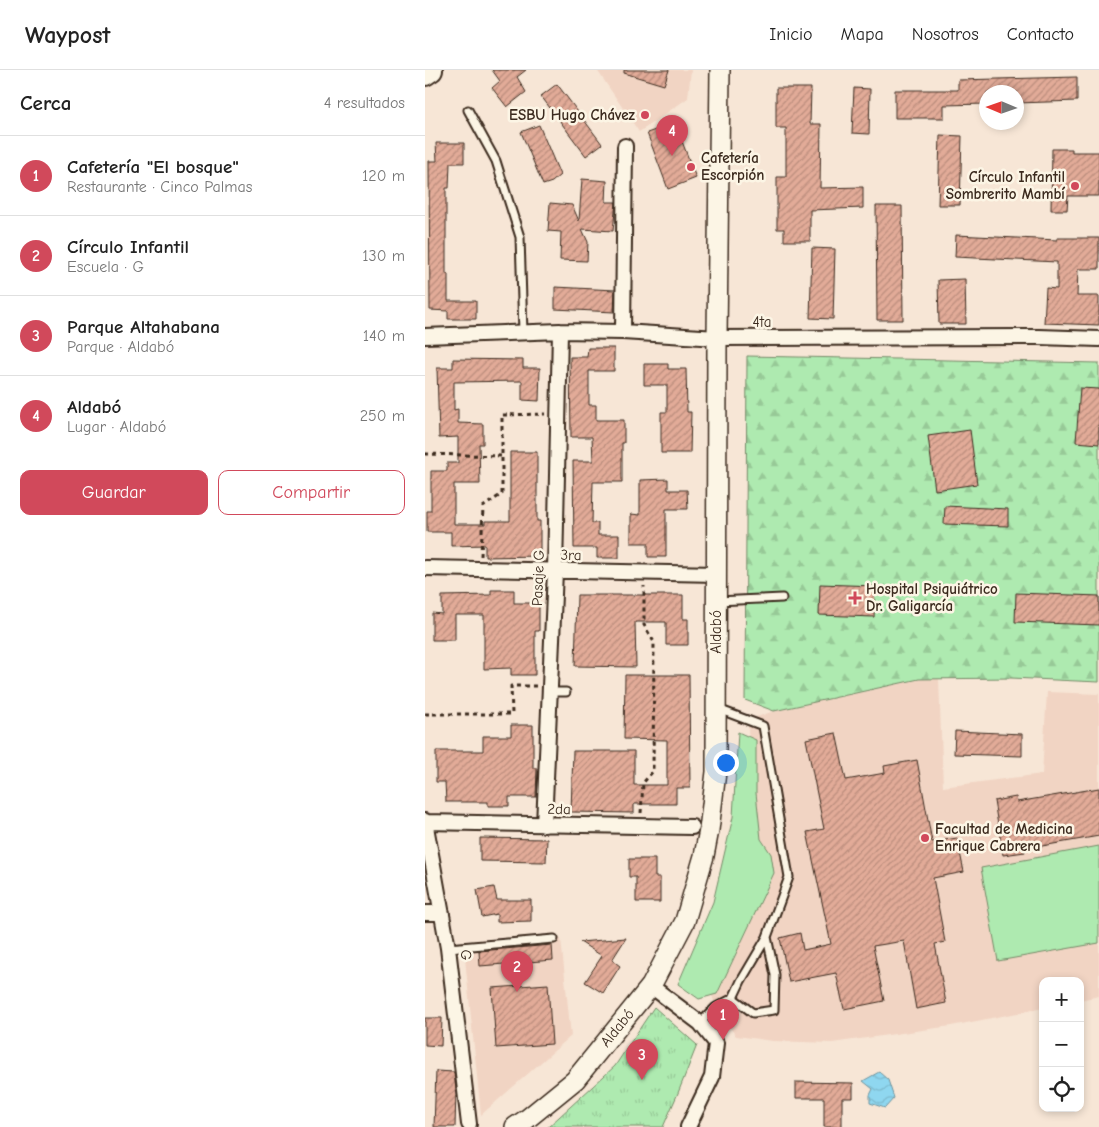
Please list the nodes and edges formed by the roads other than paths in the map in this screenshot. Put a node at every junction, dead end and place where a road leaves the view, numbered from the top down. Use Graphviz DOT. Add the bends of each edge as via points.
graph roads {
  1 [pos="431,70"];
  2 [pos="720,70"];
  3 [pos="425,74"];
  4 [pos="468,110"];
  5 [pos="625,146"];
  6 [pos="560,331"];
  7 [pos="523,332"];
  8 [pos="623,332"];
  9 [pos="425,336"];
  10 [pos="717,338"];
  11 [pos="1099,339"];
  12 [pos="425,568"];
  13 [pos="555,571"];
  14 [pos="717,574"];
  15 [pos="782,598"];
  16 [pos="717,601"];
  17 [pos="550,689"];
  18 [pos="566,692"];
  19 [pos="716,708"];
  20 [pos="425,822"];
  21 [pos="544,825"];
  22 [pos="692,827"];
  23 [pos="425,913"];
  24 [pos="442,914"];
  25 [pos="767,937"];
  26 [pos="554,939"];
  27 [pos="449,948"];
  28 [pos="651,986"];
  29 [pos="733,998"];
  30 [pos="700,1023"];
  31 [pos="469,1124"];
  32 [pos="515,1127"];
  33 [pos="688,1127"];
  1 -- 3 [label="highway"];
  2 -- 10 [label="main road, Aldabó"];
  4 -- 7 [label="lane" via="496,160 520,237"];
  5 -- 8 [label="street"];
  6 -- 7 [label="street, 4ta"];
  6 -- 8 [label="street, 4ta"];
  6 -- 13 [label="street, Pasaje G"];
  7 -- 9 [label="street, 4ta"];
  8 -- 10 [label="street, 4ta"];
  10 -- 11 [label="street, 4ta"];
  10 -- 14 [label="main road, Aldabó"];
  12 -- 13 [label="street, 3ra"];
  13 -- 14 [label="street, 3ra"];
  13 -- 17 [label="street, Pasaje G"];
  14 -- 16 [label="main road, Aldabó"];
  15 -- 16 [label="lane"];
  16 -- 19 [label="main road, Aldabó"];
  17 -- 18 [label="lane"];
  17 -- 21 [label="street, Pasaje G"];
  19 -- 25 [label="lane" via="763,726 789,877"];
  19 -- 28 [label="main road, Aldabó" via="716,772 704,856 685,921"];
  20 -- 21 [label="street, 2da"];
  20 -- 24 [label="street, G" via="432,846"];
  21 -- 22 [label="street, 2da"];
  23 -- 24 [label="street"];
  24 -- 27 [label="street, G"];
  25 -- 29 [label="lane"];
  25 -- 29 [label="lane" via="775,975 774,1010 753,1013"];
  26 -- 27 [label="lane"];
  27 -- 31 [label="street, G"];
  28 -- 30 [label="street"];
  28 -- 32 [label="main road, Aldabó" via="575,1080"];
  29 -- 30 [label="lane" via="716,1007"];
  30 -- 33 [label="street" via="716,1043 712,1077"];
}
